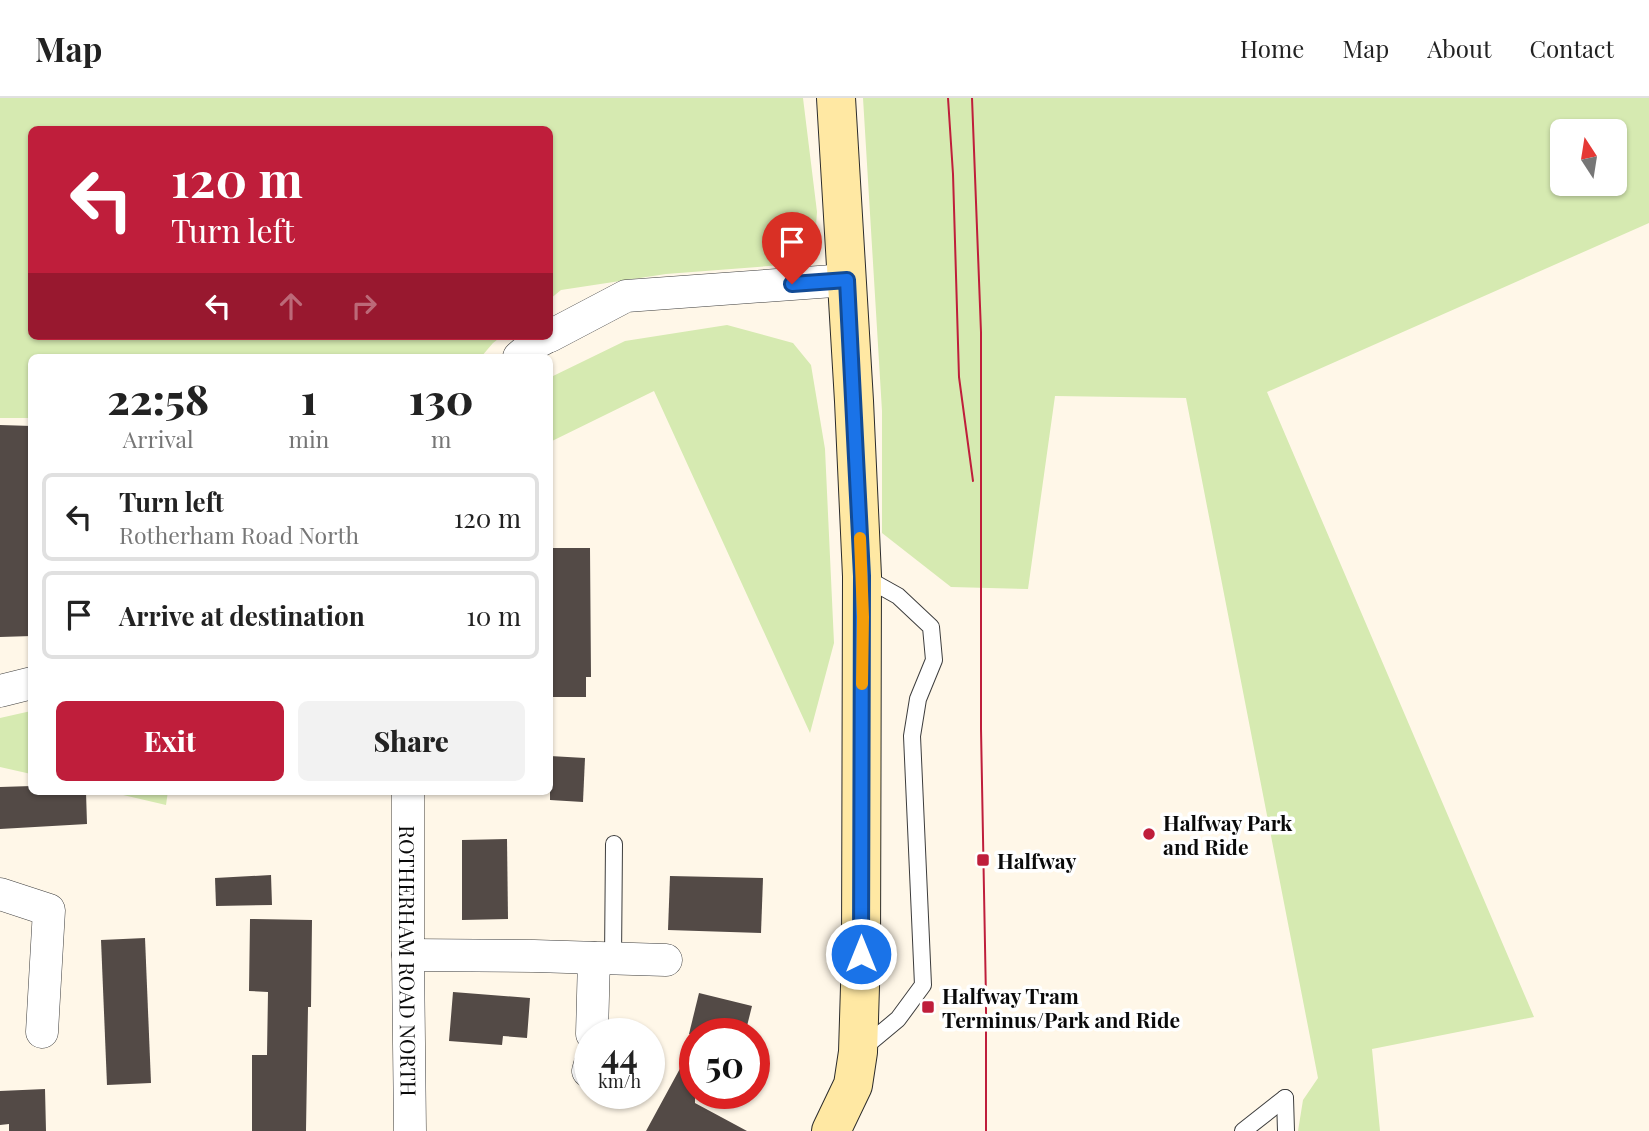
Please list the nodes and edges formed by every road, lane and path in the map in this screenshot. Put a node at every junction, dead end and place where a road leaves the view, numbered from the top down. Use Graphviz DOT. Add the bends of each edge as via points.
graph roads {
  1 [pos="836,98"];
  2 [pos="847,280"];
  3 [pos="553,334"];
  4 [pos="542,340"];
  5 [pos="522,354"];
  6 [pos="862,576"];
  7 [pos="28,684"];
  8 [pos="0,691"];
  9 [pos="408,795"];
  10 [pos="614,844"];
  11 [pos="0,894"];
  12 [pos="408,955"];
  13 [pos="603,959"];
  14 [pos="666,960"];
  15 [pos="594,1018"];
  16 [pos="42,1032"];
  17 [pos="856,1069"];
  18 [pos="410,1131"];
  19 [pos="831,1131"];
  20 [pos="864,1131"];
  21 [pos="1243,1131"];
  22 [pos="1286,1131"];
  1 -- 2 [label="main road"];
  2 -- 3 [label="street" via="626,296"];
  2 -- 6 [label="main road"];
  4 -- 5 [label="street"];
  6 -- 17 [label="main road" via="861,954"];
  6 -- 17 [label="lane" via="898,596 931,626 934,660 918,699 912,736 923,985"];
  7 -- 8 [label="street"];
  9 -- 12 [label="street, ROTHERHAM ROAD NORTH"];
  10 -- 13 [label="lane"];
  11 -- 16 [label="street" via="49,910"];
  12 -- 13 [label="street"];
  12 -- 18 [label="street, ROTHERHAM ROAD NORTH"];
  13 -- 14 [label="street"];
  13 -- 15 [label="street"];
  17 -- 19 [label="main road"];
  17 -- 20 [label="main road"];
  21 -- 22 [label="lane" via="1285,1098"];
}
